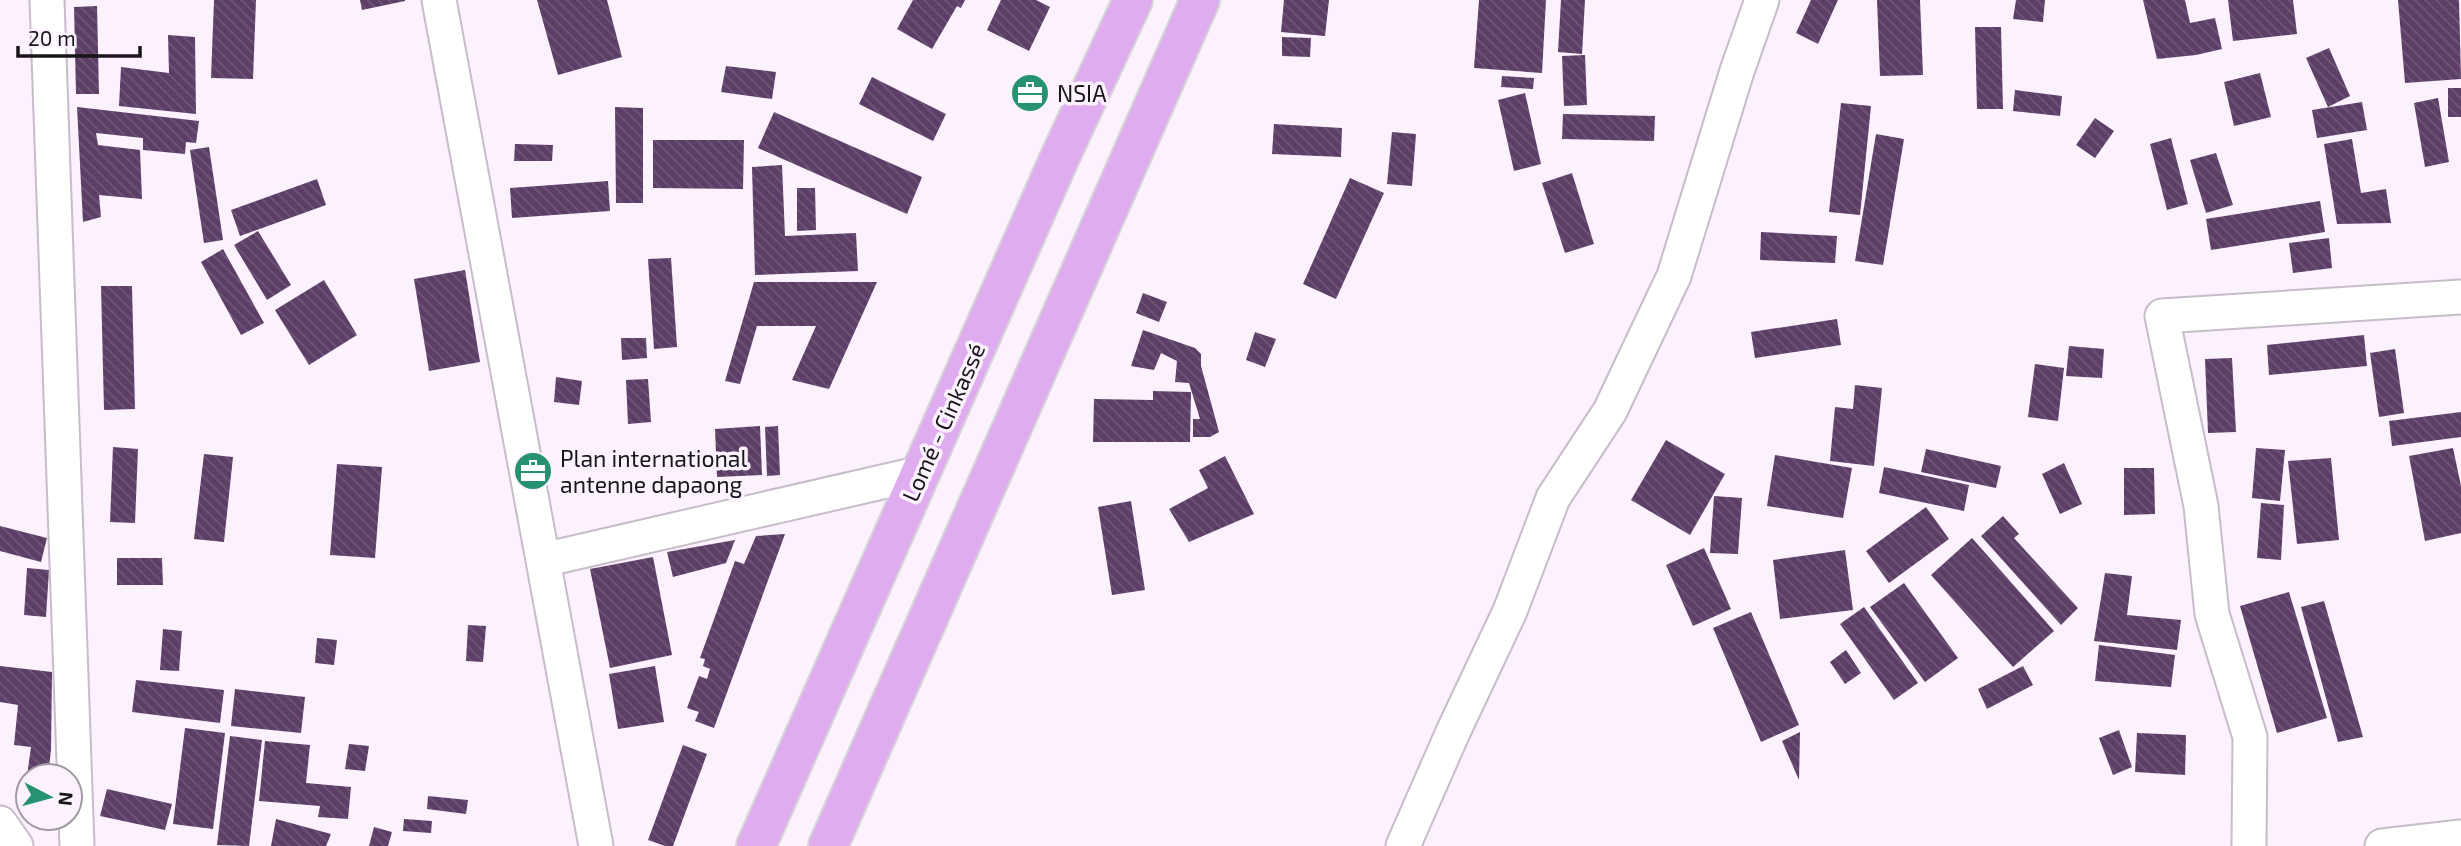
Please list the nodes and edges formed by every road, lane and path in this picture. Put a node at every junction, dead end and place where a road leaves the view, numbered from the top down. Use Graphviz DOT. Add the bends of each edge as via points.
graph roads {
  1 [pos="47,0"];
  2 [pos="439,0"];
  3 [pos="1133,0"];
  4 [pos="1200,0"];
  5 [pos="1762,0"];
  6 [pos="2461,297"];
  7 [pos="920,473"];
  8 [pos="543,561"];
  9 [pos="0,823"];
  10 [pos="2461,837"];
  11 [pos="16,846"];
  12 [pos="77,846"];
  13 [pos="596,846"];
  14 [pos="756,846"];
  15 [pos="828,846"];
  16 [pos="1403,846"];
  17 [pos="2249,846"];
  18 [pos="2382,846"];
  1 -- 12 [label="street"];
  2 -- 8 [label="street"];
  3 -- 7 [label="highway, Lomé - Cinkassé"];
  4 -- 15 [label="highway"];
  5 -- 16 [label="street" via="1674,276 1610,411 1553,498 1510,611"];
  6 -- 17 [label="street" via="2162,316 2201,506 2212,614 2250,737"];
  7 -- 8 [label="street"];
  7 -- 14 [label="highway, Lomé - Cinkassé"];
  8 -- 13 [label="street"];
  9 -- 11 [label="street"];
  10 -- 18 [label="street"];
}
